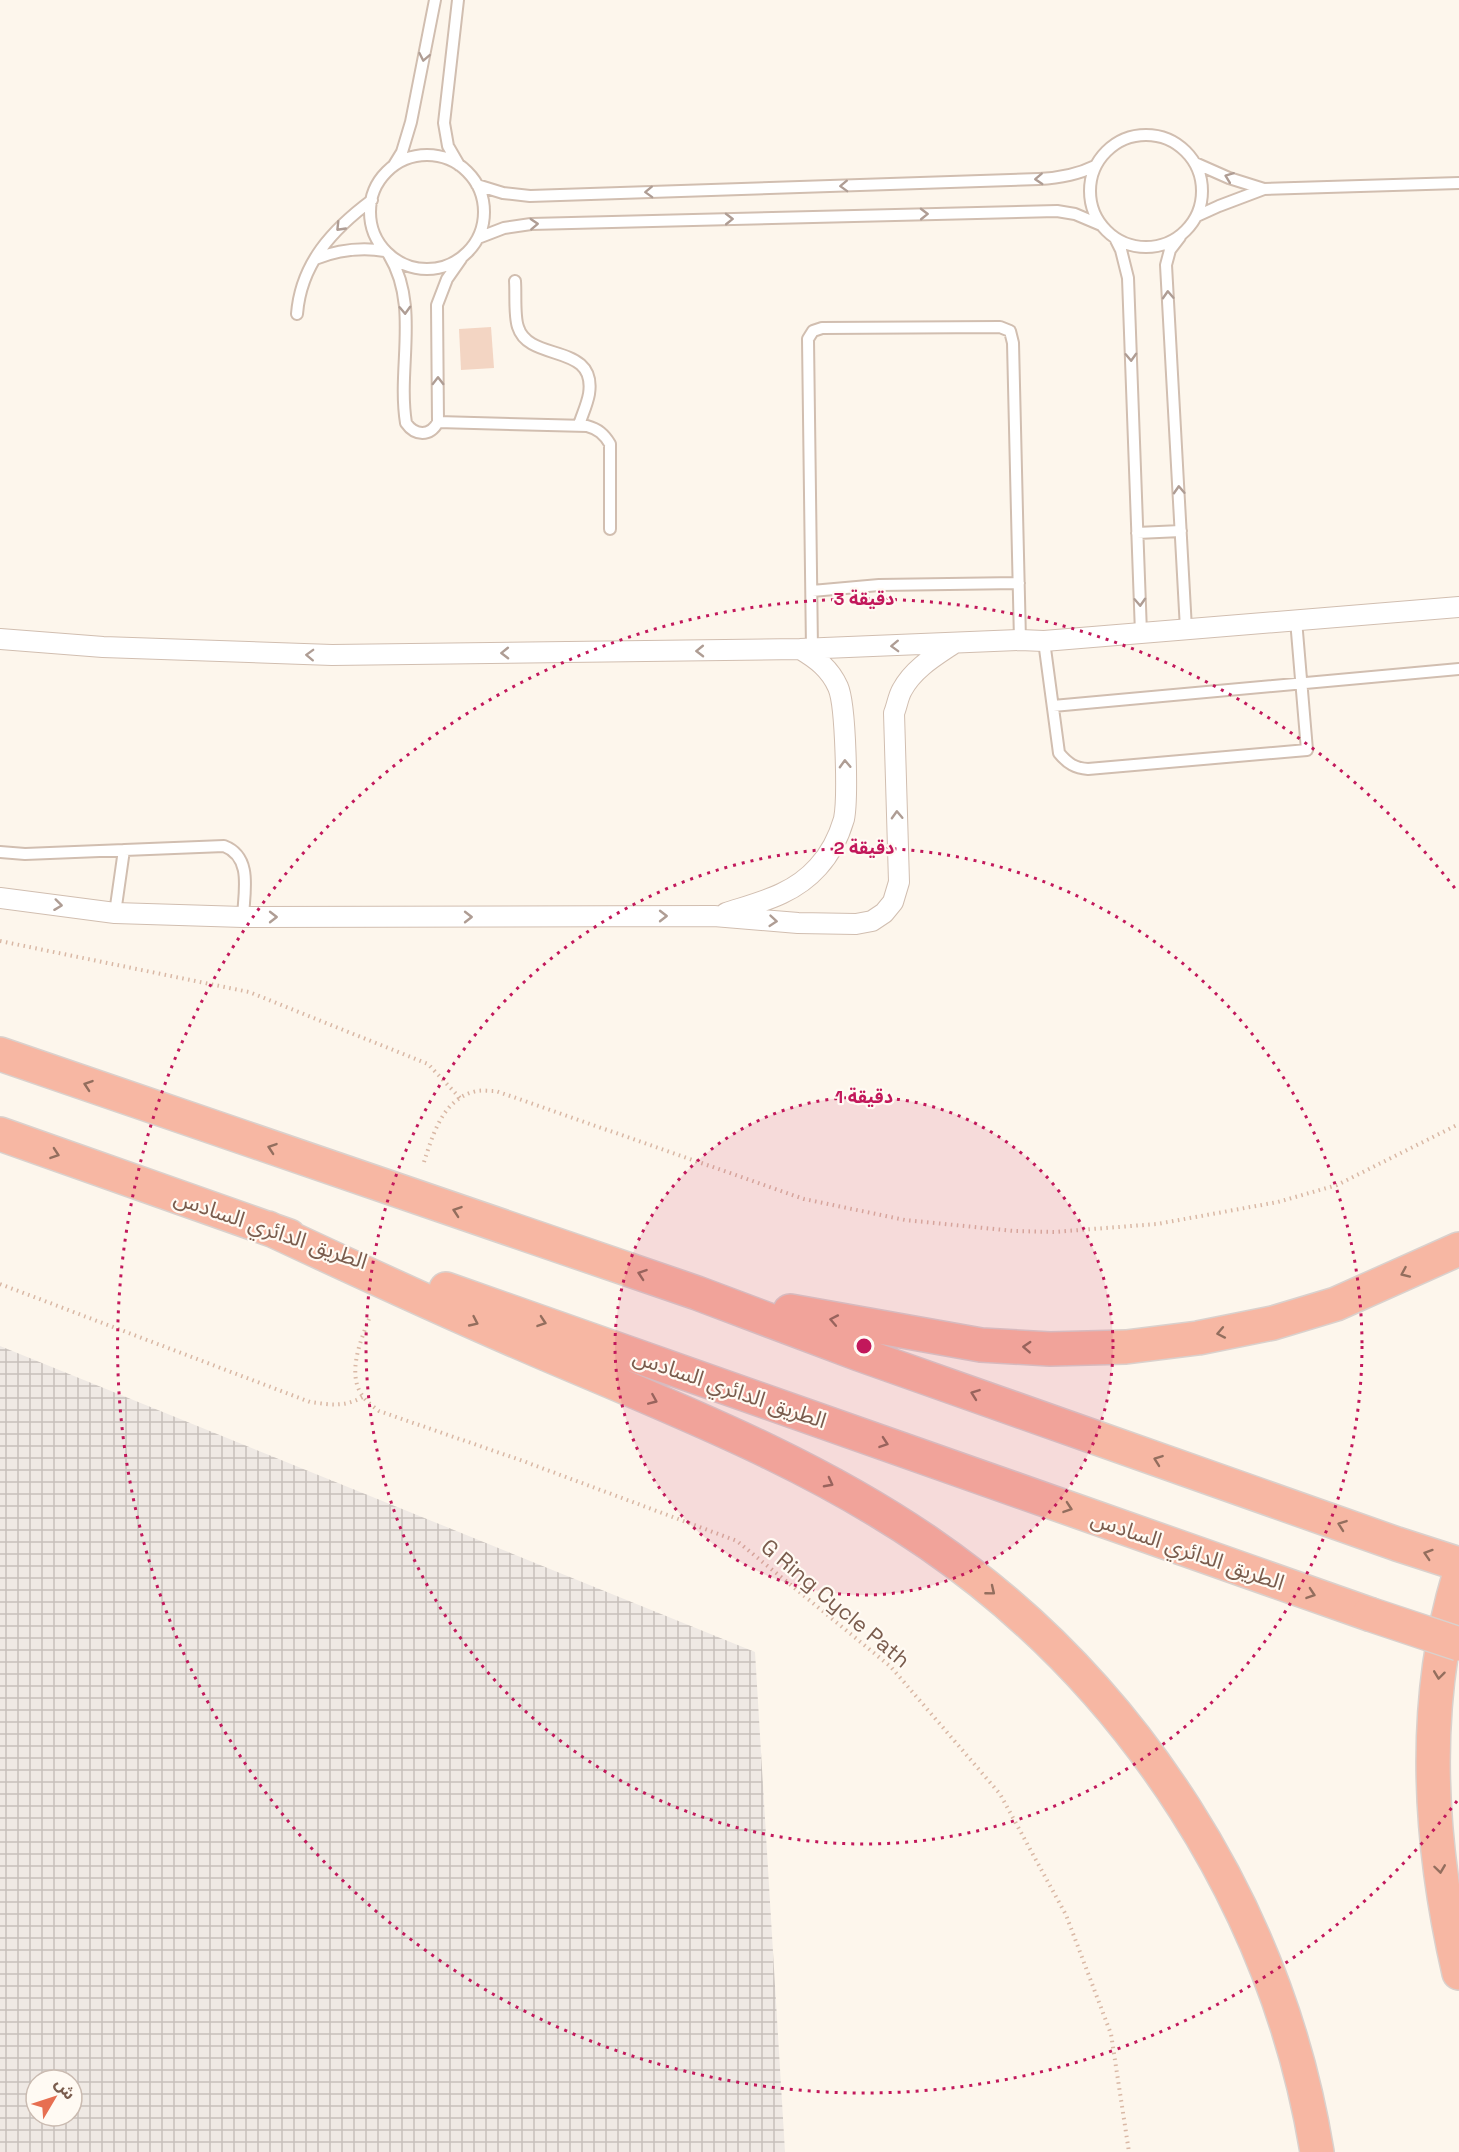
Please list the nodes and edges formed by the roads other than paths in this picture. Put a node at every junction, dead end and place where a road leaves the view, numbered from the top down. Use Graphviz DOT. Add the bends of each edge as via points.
graph roads {
  1 [pos="435,0"];
  2 [pos="458,0"];
  3 [pos="1196,163"];
  4 [pos="459,165"];
  5 [pos="394,166"];
  6 [pos="1095,166"];
  7 [pos="1459,183"];
  8 [pos="477,185"];
  9 [pos="1264,189"];
  10 [pos="372,200"];
  11 [pos="1197,216"];
  12 [pos="1101,225"];
  13 [pos="1180,237"];
  14 [pos="478,238"];
  15 [pos="1115,238"];
  16 [pos="387,253"];
  17 [pos="314,259"];
  18 [pos="461,259"];
  19 [pos="515,281"];
  20 [pos="297,314"];
  21 [pos="438,422"];
  22 [pos="579,425"];
  23 [pos="610,529"];
  24 [pos="1181,531"];
  25 [pos="1137,533"];
  26 [pos="1019,583"];
  27 [pos="812,591"];
  28 [pos="1459,607"];
  29 [pos="1296,620"];
  30 [pos="1186,629"];
  31 [pos="1141,633"];
  32 [pos="0,639"];
  33 [pos="1020,640"];
  34 [pos="1044,641"];
  35 [pos="953,644"];
  36 [pos="806,649"];
  37 [pos="1459,669"];
  38 [pos="1301,683"];
  39 [pos="1053,706"];
  40 [pos="124,850"];
  41 [pos="0,852"];
  42 [pos="0,898"];
  43 [pos="115,913"];
  44 [pos="714,916"];
  45 [pos="243,917"];
  46 [pos="0,1054"];
  47 [pos="0,1134"];
  48 [pos="268,1228"];
  49 [pos="1459,1250"];
  50 [pos="697,1293"];
  51 [pos="1459,1564"];
  52 [pos="1459,1576"];
  53 [pos="1459,1644"];
  54 [pos="1459,1973"];
  55 [pos="1317,2152"];
  1 -- 5 [label="lane, one-way" via="411,122"];
  2 -- 4 [label="lane" via="444,123 448,146"];
  3 -- 6 [label="lane" via="1177,144 1152,134 1113,145"];
  9 -- 3 [label="lane, one-way"];
  3 -- 11 [label="lane" via="1203,190"];
  4 -- 5 [label="lane" via="433,155 406,159"];
  4 -- 8 [label="lane"];
  5 -- 10 [label="lane" via="376,186"];
  6 -- 8 [label="lane, one-way" via="1077,174 1039,180 530,196"];
  6 -- 12 [label="lane" via="1090,189 1094,214"];
  7 -- 9 [label="lane"];
  8 -- 14 [label="lane" via="484,212"];
  9 -- 11 [label="lane"];
  10 -- 16 [label="lane" via="372,227"];
  10 -- 17 [label="lane, one-way" via="340,226"];
  11 -- 13 [label="lane"];
  14 -- 12 [label="lane, one-way" via="504,228 531,224 1057,211"];
  12 -- 15 [label="lane"];
  13 -- 15 [label="lane" via="1155,247 1134,246"];
  24 -- 13 [label="lane, one-way" via="1166,265 1170,250"];
  14 -- 18 [label="lane"];
  15 -- 25 [label="lane, one-way" via="1128,278"];
  16 -- 17 [label="lane" via="342,250"];
  16 -- 18 [label="lane" via="424,269 437,269"];
  16 -- 21 [label="lane, one-way" via="404,292 406,423 423,434"];
  17 -- 20 [label="lane" via="302,284"];
  21 -- 18 [label="lane, one-way" via="437,305 447,279"];
  19 -- 22 [label="lane" via="522,335 537,347 574,359 585,371 589,395"];
  21 -- 22 [label="lane"];
  22 -- 23 [label="lane" via="596,428 610,444"];
  24 -- 25 [label="lane"];
  24 -- 30 [label="lane"];
  25 -- 31 [label="lane, one-way"];
  26 -- 27 [label="lane" via="879,585"];
  26 -- 27 [label="lane" via="1010,331 1000,327 822,328 813,330 808,339"];
  26 -- 33 [label="lane"];
  27 -- 36 [label="lane"];
  28 -- 29 [label="street"];
  29 -- 30 [label="street"];
  29 -- 38 [label="lane"];
  30 -- 31 [label="street"];
  31 -- 34 [label="street"];
  36 -- 32 [label="street, one-way" via="332,655 103,647"];
  33 -- 34 [label="street"];
  33 -- 35 [label="street"];
  34 -- 39 [label="lane"];
  35 -- 36 [label="street, one-way"];
  44 -- 35 [label="street, one-way" via="856,924 872,921 884,913 893,902 899,882 894,713 902,689 916,671"];
  44 -- 36 [label="street, one-way" via="795,888 820,866 843,821 846,805 839,689 830,672"];
  37 -- 38 [label="lane"];
  38 -- 39 [label="lane"];
  38 -- 39 [label="lane" via="1307,750 1077,768 1059,753"];
  40 -- 41 [label="lane"];
  40 -- 43 [label="lane"];
  40 -- 45 [label="lane" via="218,845 230,849 244,867"];
  42 -- 43 [label="street, one-way"];
  43 -- 45 [label="street"];
  45 -- 44 [label="street, one-way"];
  50 -- 46 [label="highway, one-way"];
  47 -- 48 [label="highway, الطريق الدائري السادس, one-way"];
  48 -- 53 [label="highway, الطريق الدائري السادس, one-way, bridge"];
  48 -- 55 [label="highway, one-way" via="776,1455 929,1543 1041,1632 1143,1746 1190,1816 1226,1880 1255,1941 1285,2020 1310,2105"];
  49 -- 50 [label="highway, one-way" via="1336,1304 1273,1323 1126,1347 1050,1349 981,1345"];
  51 -- 50 [label="highway, one-way" via="859,1354"];
  52 -- 54 [label="highway, one-way" via="1442,1646 1432,1765 1436,1842"];
}
